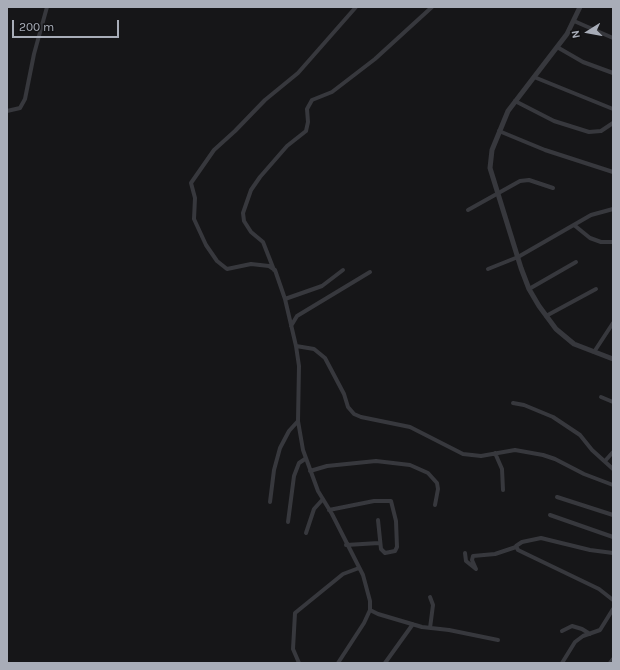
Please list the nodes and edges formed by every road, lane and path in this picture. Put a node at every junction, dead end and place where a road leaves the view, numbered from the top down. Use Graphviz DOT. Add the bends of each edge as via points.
graph roads {
  1 [pos="47,7"];
  2 [pos="356,7"];
  3 [pos="432,7"];
  4 [pos="580,7"];
  5 [pos="574,21"];
  6 [pos="613,38"];
  7 [pos="557,47"];
  8 [pos="613,73"];
  9 [pos="534,77"];
  10 [pos="515,101"];
  11 [pos="613,109"];
  12 [pos="7,111"];
  13 [pos="613,123"];
  14 [pos="499,131"];
  15 [pos="613,172"];
  16 [pos="553,188"];
  17 [pos="498,192"];
  18 [pos="613,209"];
  19 [pos="468,210"];
  20 [pos="574,225"];
  21 [pos="613,242"];
  22 [pos="518,257"];
  23 [pos="576,262"];
  24 [pos="488,269"];
  25 [pos="275,270"];
  26 [pos="343,270"];
  27 [pos="370,272"];
  28 [pos="529,289"];
  29 [pos="596,289"];
  30 [pos="285,300"];
  31 [pos="546,316"];
  32 [pos="613,323"];
  33 [pos="291,326"];
  34 [pos="611,330"];
  35 [pos="296,346"];
  36 [pos="594,352"];
  37 [pos="613,359"];
  38 [pos="601,397"];
  39 [pos="613,402"];
  40 [pos="513,403"];
  41 [pos="298,421"];
  42 [pos="613,452"];
  43 [pos="495,453"];
  44 [pos="305,459"];
  45 [pos="605,461"];
  46 [pos="613,469"];
  47 [pos="310,471"];
  48 [pos="613,485"];
  49 [pos="504,490"];
  50 [pos="323,498"];
  51 [pos="556,498"];
  52 [pos="270,502"];
  53 [pos="435,505"];
  54 [pos="329,510"];
  55 [pos="550,515"];
  56 [pos="613,515"];
  57 [pos="378,520"];
  58 [pos="288,522"];
  59 [pos="306,533"];
  60 [pos="613,537"];
  61 [pos="379,543"];
  62 [pos="346,544"];
  63 [pos="516,547"];
  64 [pos="613,553"];
  65 [pos="465,554"];
  66 [pos="359,568"];
  67 [pos="430,597"];
  68 [pos="613,600"];
  69 [pos="613,609"];
  70 [pos="370,610"];
  71 [pos="413,624"];
  72 [pos="430,628"];
  73 [pos="562,632"];
  74 [pos="590,634"];
  75 [pos="498,640"];
  76 [pos="613,658"];
  77 [pos="299,663"];
  78 [pos="338,663"];
  79 [pos="385,663"];
  80 [pos="562,663"];
  81 [pos="610,663"];
  1 -- 12 [label="street" via="34,54 26,99 20,108"];
  2 -- 25 [label="street" via="298,73 265,100 214,150 191,183 195,198 194,219 206,245 221,265 228,269 262,264"];
  3 -- 25 [label="street" via="375,59 332,92 312,100 307,110 306,131 287,146 252,190 243,213 244,221 249,231 265,245"];
  4 -- 5 [label="street"];
  5 -- 6 [label="street"];
  5 -- 7 [label="street"];
  7 -- 8 [label="street" via="583,62"];
  7 -- 9 [label="street"];
  9 -- 10 [label="street"];
  9 -- 11 [label="street"];
  10 -- 13 [label="street" via="554,121 589,132 601,131"];
  10 -- 14 [label="street"];
  14 -- 15 [label="street" via="545,150"];
  14 -- 17 [label="street" via="490,157 490,168"];
  16 -- 17 [label="street" via="524,180"];
  17 -- 19 [label="street"];
  17 -- 22 [label="street"];
  18 -- 20 [label="street" via="592,215"];
  20 -- 21 [label="street" via="590,238 601,242"];
  20 -- 22 [label="street"];
  22 -- 24 [label="street"];
  22 -- 28 [label="street"];
  23 -- 28 [label="street"];
  25 -- 30 [label="street"];
  26 -- 30 [label="street" via="322,286"];
  27 -- 33 [label="street" via="297,316"];
  28 -- 31 [label="street"];
  29 -- 31 [label="street"];
  30 -- 33 [label="street"];
  31 -- 36 [label="street" via="556,329 574,344"];
  32 -- 34 [label="street"];
  33 -- 35 [label="street"];
  34 -- 36 [label="street"];
  35 -- 41 [label="street" via="300,382"];
  35 -- 43 [label="street" via="314,349 325,358 348,407 354,414 410,427 464,454 475,456"];
  36 -- 37 [label="street"];
  38 -- 39 [label="street"];
  40 -- 45 [label="street" via="524,405 555,419 580,435"];
  41 -- 44 [label="street"];
  41 -- 52 [label="street" via="280,448"];
  42 -- 45 [label="street"];
  43 -- 48 [label="street" via="515,450 543,455"];
  43 -- 49 [label="street" via="502,469"];
  44 -- 47 [label="street"];
  44 -- 58 [label="street" via="299,464 294,476"];
  45 -- 46 [label="street"];
  47 -- 50 [label="street"];
  47 -- 53 [label="street" via="327,466 376,461 407,464 428,473 437,483"];
  50 -- 54 [label="street"];
  50 -- 59 [label="street" via="314,510"];
  51 -- 56 [label="street"];
  54 -- 61 [label="street" via="374,501 390,501 396,516 397,549 385,553"];
  54 -- 62 [label="street"];
  55 -- 60 [label="street"];
  57 -- 61 [label="street"];
  61 -- 62 [label="street"];
  62 -- 66 [label="street"];
  63 -- 64 [label="street" via="522,542 541,538"];
  63 -- 65 [label="street" via="495,554 473,556 476,570 466,561"];
  63 -- 68 [label="street" via="599,589"];
  66 -- 70 [label="street" via="369,596"];
  66 -- 77 [label="street" via="343,574 295,613 293,645"];
  67 -- 72 [label="street" via="433,605"];
  69 -- 74 [label="street" via="600,630"];
  70 -- 71 [label="street"];
  70 -- 78 [label="street" via="362,628"];
  71 -- 72 [label="street"];
  71 -- 79 [label="street"];
  72 -- 75 [label="street"];
  73 -- 74 [label="street" via="572,626"];
  74 -- 80 [label="street" via="575,642"];
  76 -- 81 [label="street"];
}
